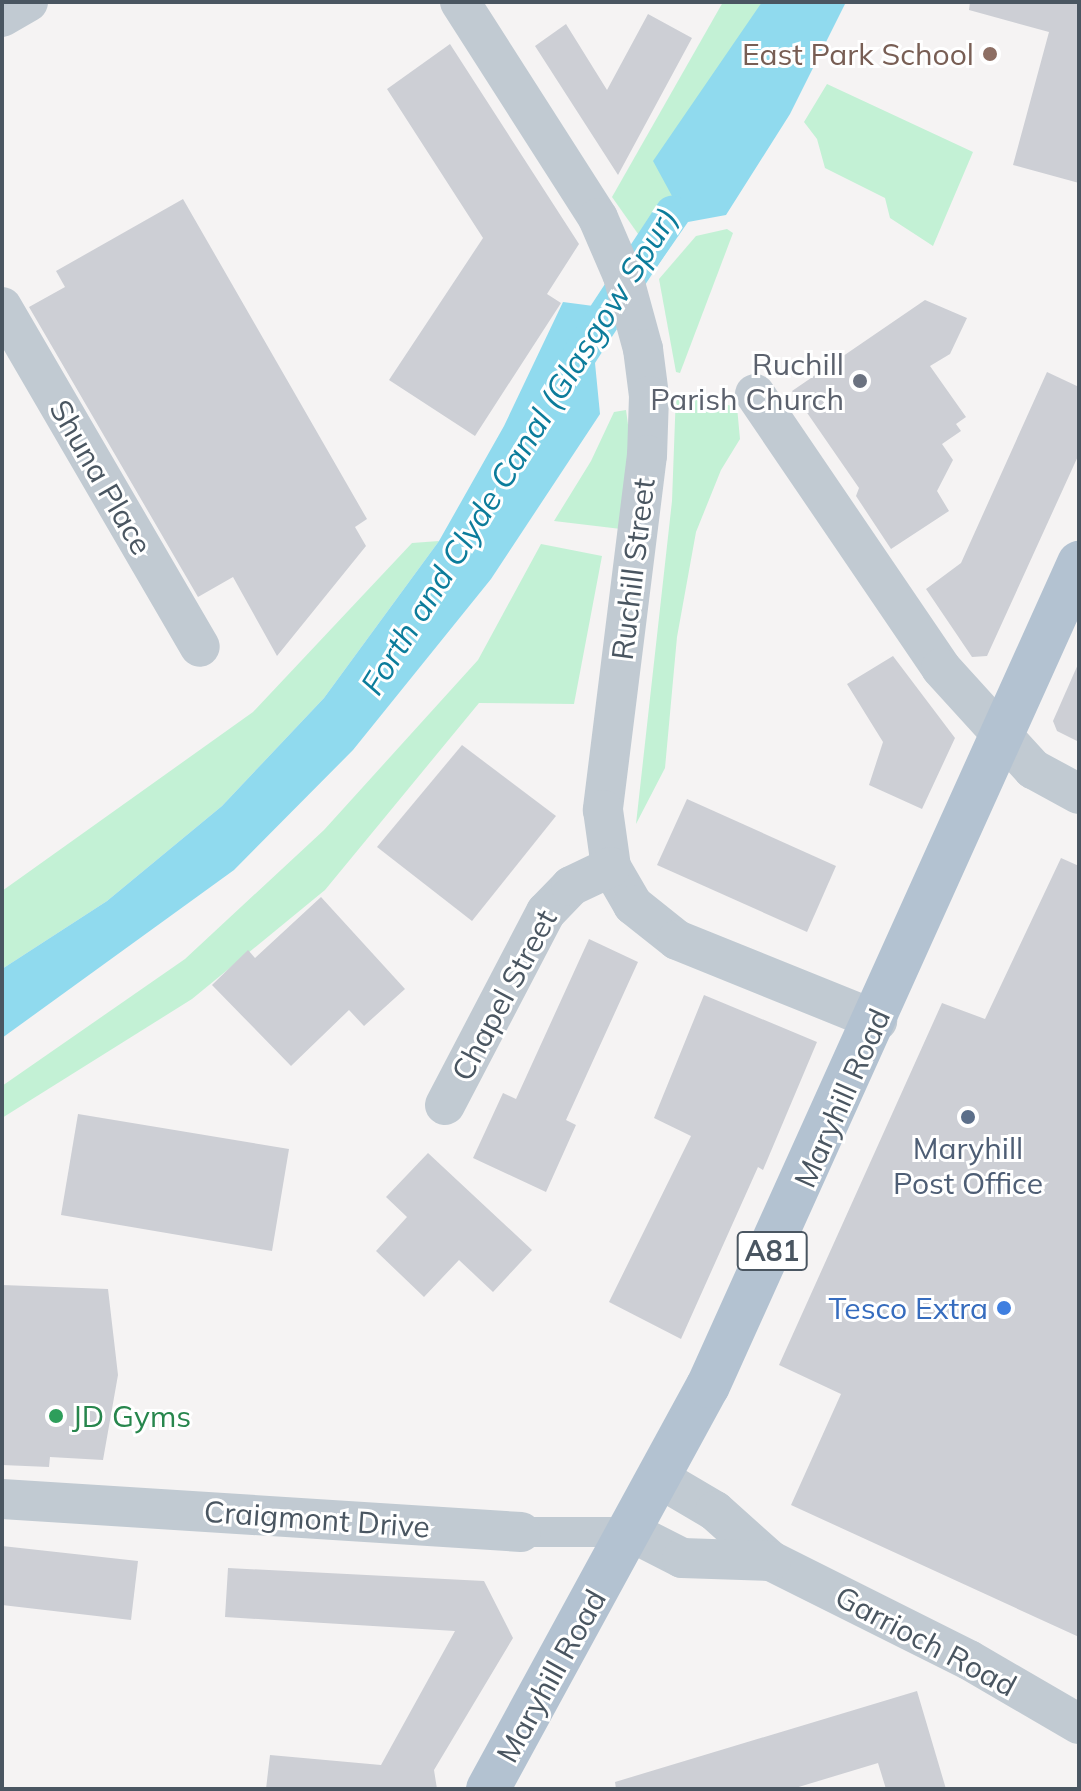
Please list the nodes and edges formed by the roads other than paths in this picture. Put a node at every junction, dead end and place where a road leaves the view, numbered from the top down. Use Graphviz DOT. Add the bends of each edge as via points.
graph roads {
  1 [pos="460,2"];
  2 [pos="2,307"];
  3 [pos="755,394"];
  4 [pos="1079,563"];
  5 [pos="200,647"];
  6 [pos="1003,737"];
  7 [pos="1079,794"];
  8 [pos="611,867"];
  9 [pos="877,1021"];
  10 [pos="445,1105"];
  11 [pos="659,1478"];
  12 [pos="2,1499"];
  13 [pos="521,1532"];
  14 [pos="631,1532"];
  15 [pos="771,1561"];
  16 [pos="1079,1724"];
  17 [pos="488,1789"];
  1 -- 8 [label="street, Ruchill Street" via="598,218 629,292 649,396 644,487 603,810"];
  2 -- 5 [label="street, Shuna Place"];
  3 -- 6 [label="street" via="925,648"];
  4 -- 6 [label="main road, Maryhill Road / A81"];
  6 -- 7 [label="street" via="1033,769"];
  6 -- 9 [label="main road, Maryhill Road / A81"];
  8 -- 9 [label="street, Ruchill Street" via="633,905 677,940"];
  8 -- 10 [label="street, Chapel Street" via="571,886 552,903"];
  9 -- 11 [label="main road, Maryhill Road / A81" via="721,1358"];
  11 -- 14 [label="main road, Maryhill Road / A81"];
  11 -- 15 [label="street, Garrioch Road" via="715,1511"];
  12 -- 13 [label="street, Craigmont Drive"];
  13 -- 14 [label="street, Craigmont Drive"];
  14 -- 15 [label="street, Garrioch Road" via="682,1558"];
  14 -- 17 [label="main road, Maryhill Road / A81"];
  15 -- 16 [label="street, Garrioch Road" via="969,1660"];
}
